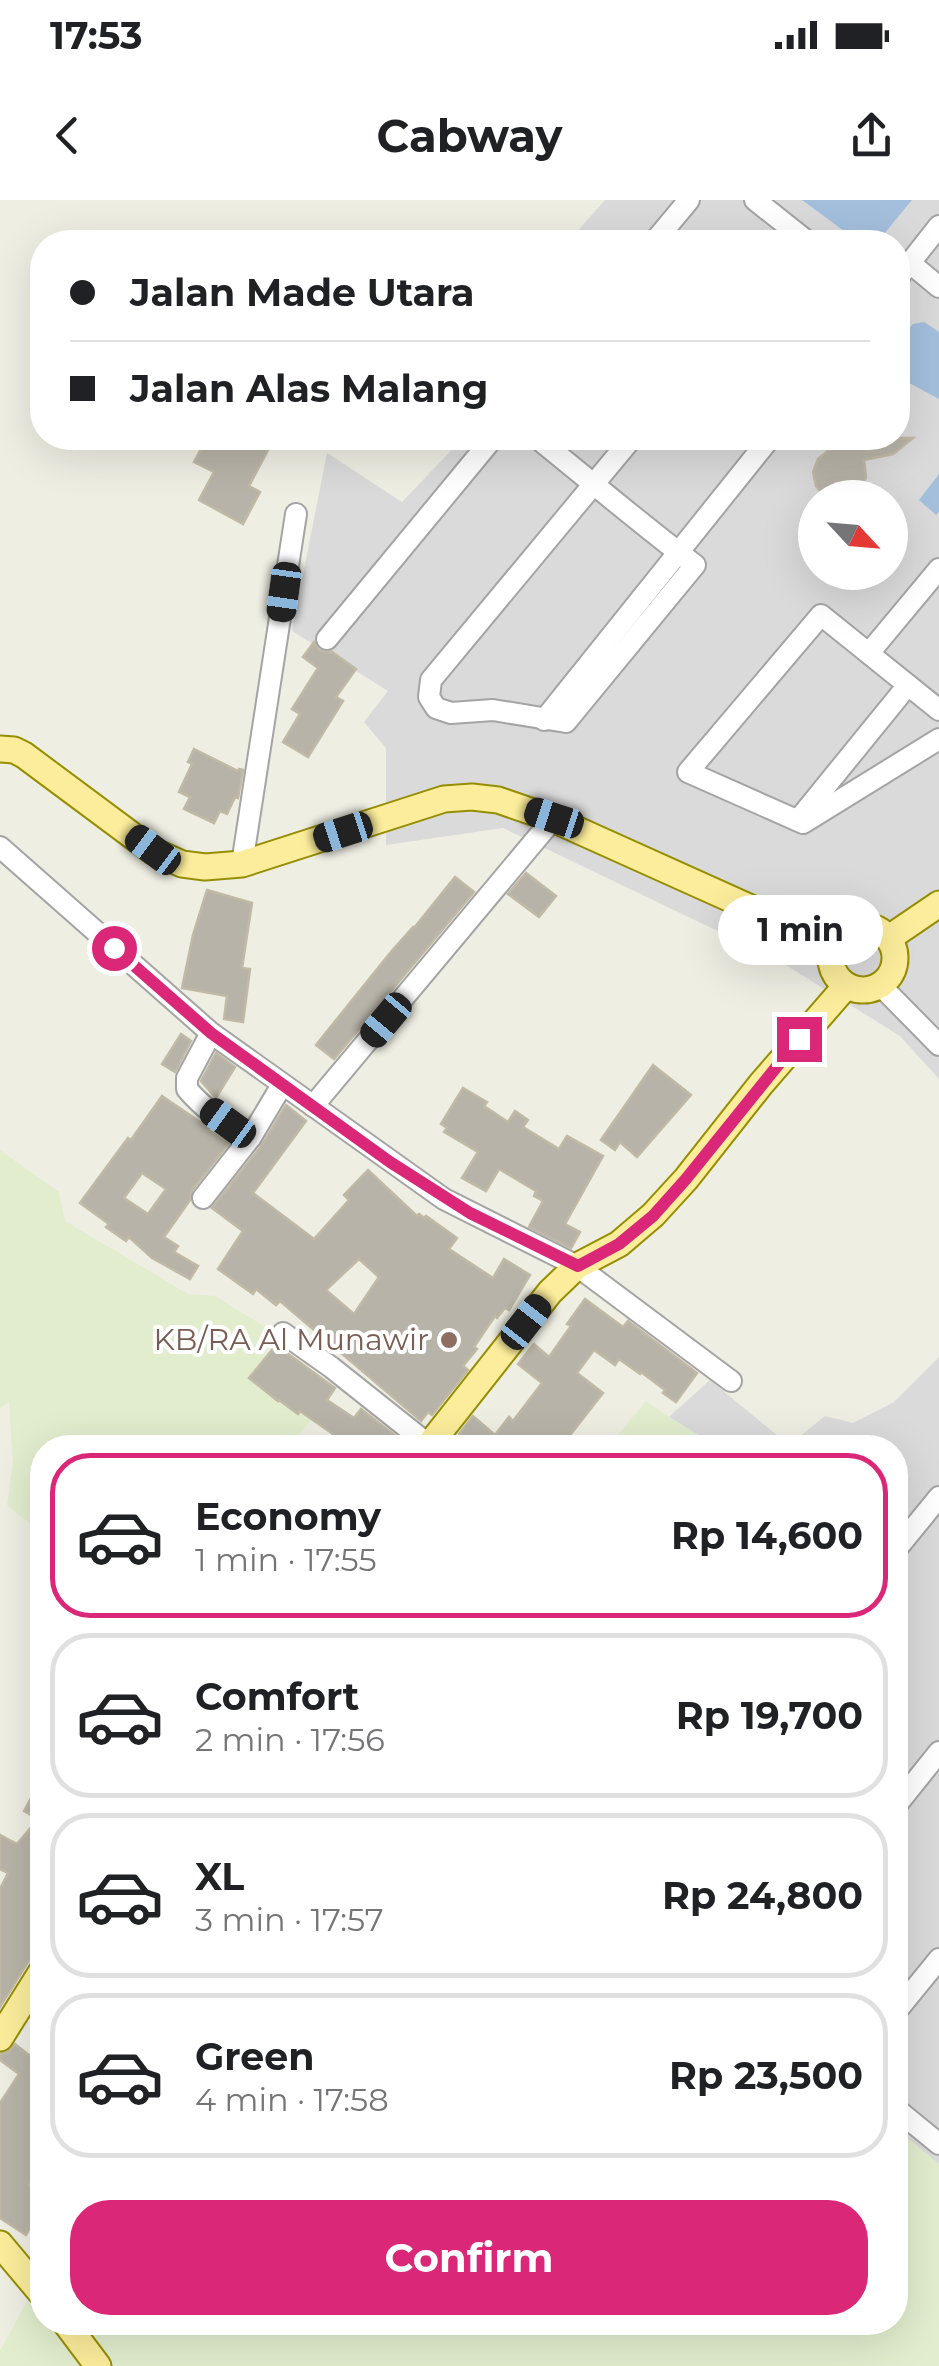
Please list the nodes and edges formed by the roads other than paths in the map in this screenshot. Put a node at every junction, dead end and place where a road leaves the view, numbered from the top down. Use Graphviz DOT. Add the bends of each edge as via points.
graph roads {
  1 [pos="689,200"];
  2 [pos="755,200"];
  3 [pos="939,226"];
  4 [pos="664,230"];
  5 [pos="789,230"];
  6 [pos="910,262"];
  7 [pos="910,273"];
  8 [pos="939,287"];
  9 [pos="483,450"];
  10 [pos="551,450"];
  11 [pos="622,450"];
  12 [pos="760,450"];
  13 [pos="594,484"];
  14 [pos="296,514"];
  15 [pos="678,552"];
  16 [pos="939,569"];
  17 [pos="327,638"];
  18 [pos="869,653"];
  19 [pos="908,685"];
  20 [pos="939,710"];
  21 [pos="939,739"];
  22 [pos="0,749"];
  23 [pos="554,818"];
  24 [pos="798,821"];
  25 [pos="0,846"];
  26 [pos="242,864"];
  27 [pos="939,904"];
  28 [pos="889,938"];
  29 [pos="834,945"];
  30 [pos="846,986"];
  31 [pos="880,986"];
  32 [pos="211,1033"];
  33 [pos="939,1045"];
  34 [pos="282,1085"];
  35 [pos="314,1106"];
  36 [pos="250,1137"];
  37 [pos="203,1198"];
  38 [pos="578,1266"];
  39 [pos="283,1333"];
  40 [pos="731,1381"];
  41 [pos="414,1435"];
  42 [pos="437,1435"];
  43 [pos="939,1497"];
  44 [pos="908,1535"];
  45 [pos="939,1752"];
  46 [pos="908,1791"];
  47 [pos="939,1959"];
  48 [pos="30,1990"];
  49 [pos="908,1997"];
  50 [pos="0,2038"];
  51 [pos="908,2119"];
  52 [pos="939,2144"];
  53 [pos="0,2244"];
  54 [pos="30,2280"];
  55 [pos="74,2335"];
  56 [pos="98,2366"];
  1 -- 4 [label="street"];
  2 -- 5 [label="street"];
  3 -- 6 [label="street"];
  7 -- 8 [label="street"];
  9 -- 17 [label="street"];
  10 -- 13 [label="street"];
  11 -- 13 [label="street"];
  12 -- 15 [label="street"];
  13 -- 15 [label="street"];
  13 -- 15 [label="street" via="431,680 436,708 544,720"];
  14 -- 26 [label="street"];
  16 -- 18 [label="street"];
  18 -- 19 [label="street"];
  18 -- 24 [label="street" via="822,614 688,772"];
  19 -- 20 [label="street"];
  19 -- 24 [label="street"];
  21 -- 24 [label="street"];
  22 -- 26 [label="main road" via="24,755 165,858 205,867"];
  23 -- 26 [label="main road" via="498,800 444,799"];
  23 -- 29 [label="main road"];
  23 -- 35 [label="street"];
  25 -- 32 [label="street"];
  27 -- 28 [label="main road"];
  28 -- 29 [label="main road" via="860,926"];
  28 -- 31 [label="main road" via="896,955"];
  29 -- 30 [label="main road" via="832,968"];
  30 -- 31 [label="main road"];
  30 -- 38 [label="main road" via="653,1216"];
  31 -- 33 [label="street"];
  32 -- 34 [label="street"];
  32 -- 36 [label="street" via="187,1078 188,1089"];
  34 -- 35 [label="street"];
  34 -- 36 [label="street"];
  35 -- 38 [label="street" via="444,1199"];
  36 -- 37 [label="street"];
  38 -- 40 [label="street"];
  38 -- 42 [label="main road"];
  39 -- 41 [label="street"];
  43 -- 44 [label="street"];
  45 -- 46 [label="street"];
  47 -- 49 [label="street"];
  48 -- 50 [label="main road"];
  51 -- 52 [label="street"];
  53 -- 54 [label="main road"];
  55 -- 56 [label="main road"];
}
